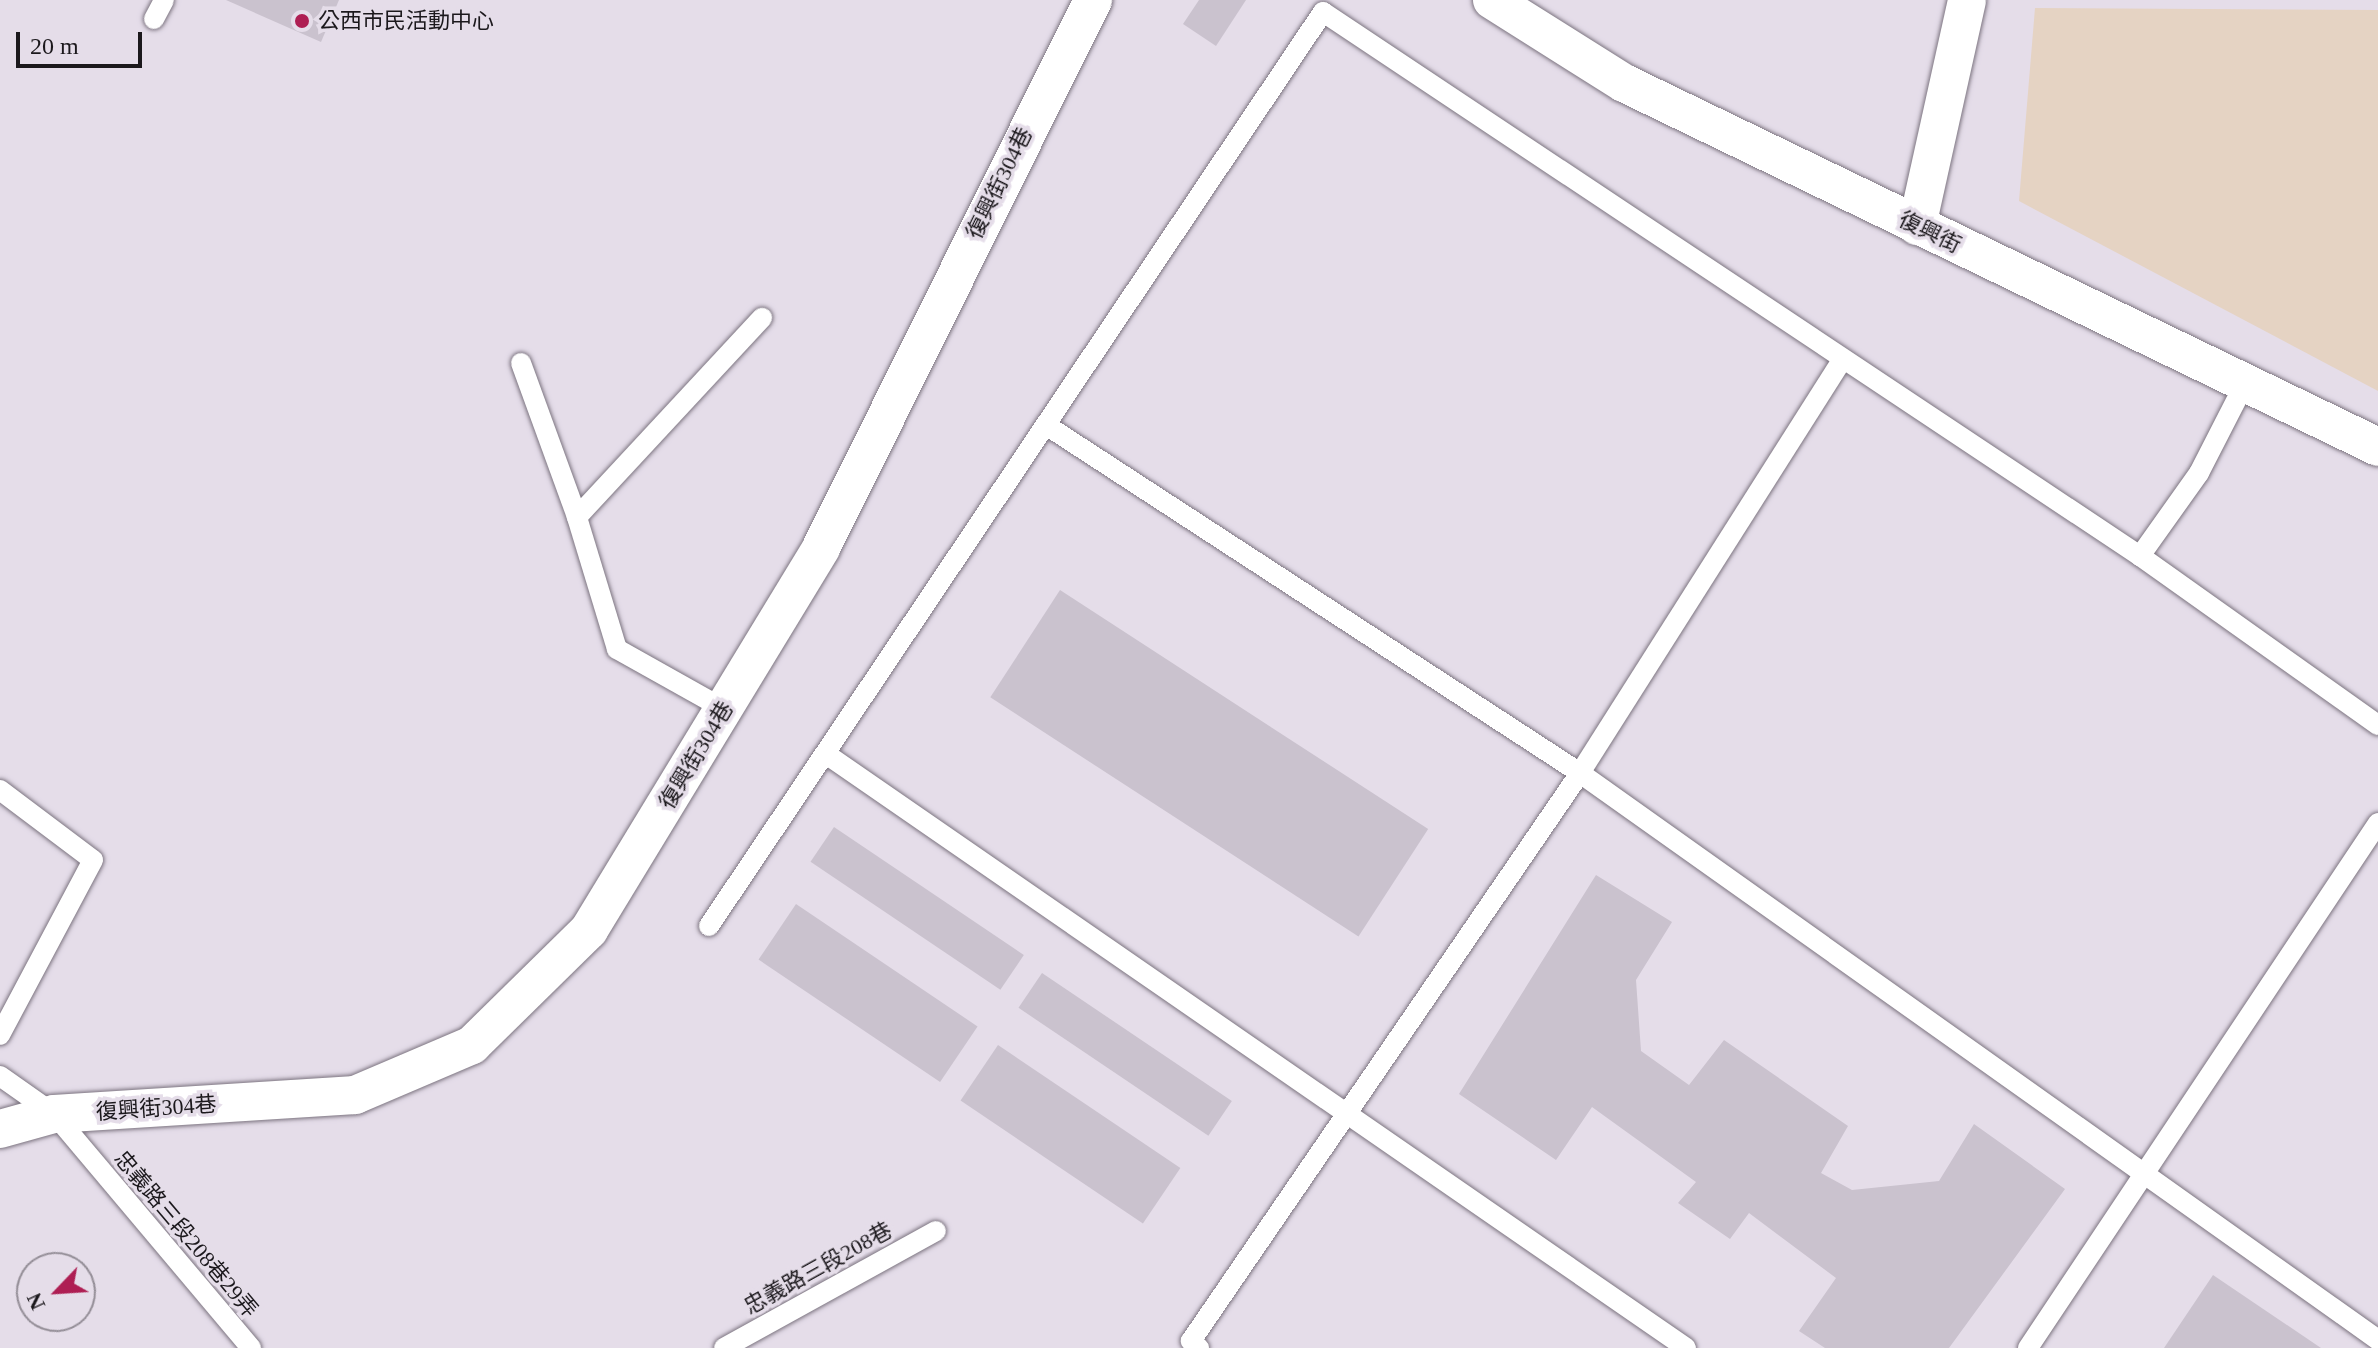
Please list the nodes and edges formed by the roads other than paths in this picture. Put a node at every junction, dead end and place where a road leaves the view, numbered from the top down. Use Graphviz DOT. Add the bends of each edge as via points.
graph roads {
  1 [pos="164,0"];
  2 [pos="1093,0"];
  3 [pos="1492,0"];
  4 [pos="1967,0"];
  5 [pos="154,19"];
  6 [pos="1917,226"];
  7 [pos="762,318"];
  8 [pos="1843,359"];
  9 [pos="521,363"];
  10 [pos="2245,383"];
  11 [pos="1046,425"];
  12 [pos="2378,447"];
  13 [pos="577,517"];
  14 [pos="2140,556"];
  15 [pos="724,709"];
  16 [pos="2378,725"];
  17 [pos="826,754"];
  18 [pos="1580,773"];
  19 [pos="0,790"];
  20 [pos="2378,823"];
  21 [pos="709,926"];
  22 [pos="0,1035"];
  23 [pos="0,1076"];
  24 [pos="1343,1111"];
  25 [pos="54,1114"];
  26 [pos="0,1129"];
  27 [pos="2147,1170"];
  28 [pos="936,1231"];
  29 [pos="2378,1340"];
  30 [pos="251,1348"];
  31 [pos="724,1348"];
  32 [pos="1199,1348"];
  33 [pos="1686,1348"];
  34 [pos="2028,1348"];
  1 -- 5 [label="lane"];
  2 -- 15 [label="street, 復興街304巷" via="821,548"];
  3 -- 6 [label="street, 復興街" via="1624,83"];
  4 -- 6 [label="street"];
  6 -- 10 [label="street, 復興街"];
  7 -- 13 [label="lane"];
  8 -- 11 [label="lane" via="1323,12"];
  8 -- 14 [label="lane"];
  8 -- 18 [label="lane"];
  9 -- 13 [label="lane"];
  10 -- 12 [label="street, 復興街"];
  10 -- 14 [label="lane" via="2199,473"];
  11 -- 17 [label="lane"];
  11 -- 18 [label="lane"];
  13 -- 15 [label="lane" via="617,649"];
  14 -- 16 [label="lane"];
  15 -- 25 [label="street, 復興街304巷" via="589,930 472,1045 355,1095"];
  17 -- 21 [label="lane"];
  17 -- 24 [label="lane"];
  18 -- 24 [label="lane"];
  18 -- 27 [label="lane"];
  19 -- 22 [label="lane" via="93,860"];
  20 -- 27 [label="lane"];
  23 -- 25 [label="lane, 忠義路三段208巷29弄"];
  24 -- 32 [label="lane" via="1191,1341"];
  24 -- 33 [label="lane"];
  25 -- 26 [label="street, 復興街304巷"];
  25 -- 30 [label="lane, 忠義路三段208巷29弄"];
  27 -- 29 [label="lane"];
  27 -- 34 [label="lane"];
  28 -- 31 [label="lane, 忠義路三段208巷"];
}
